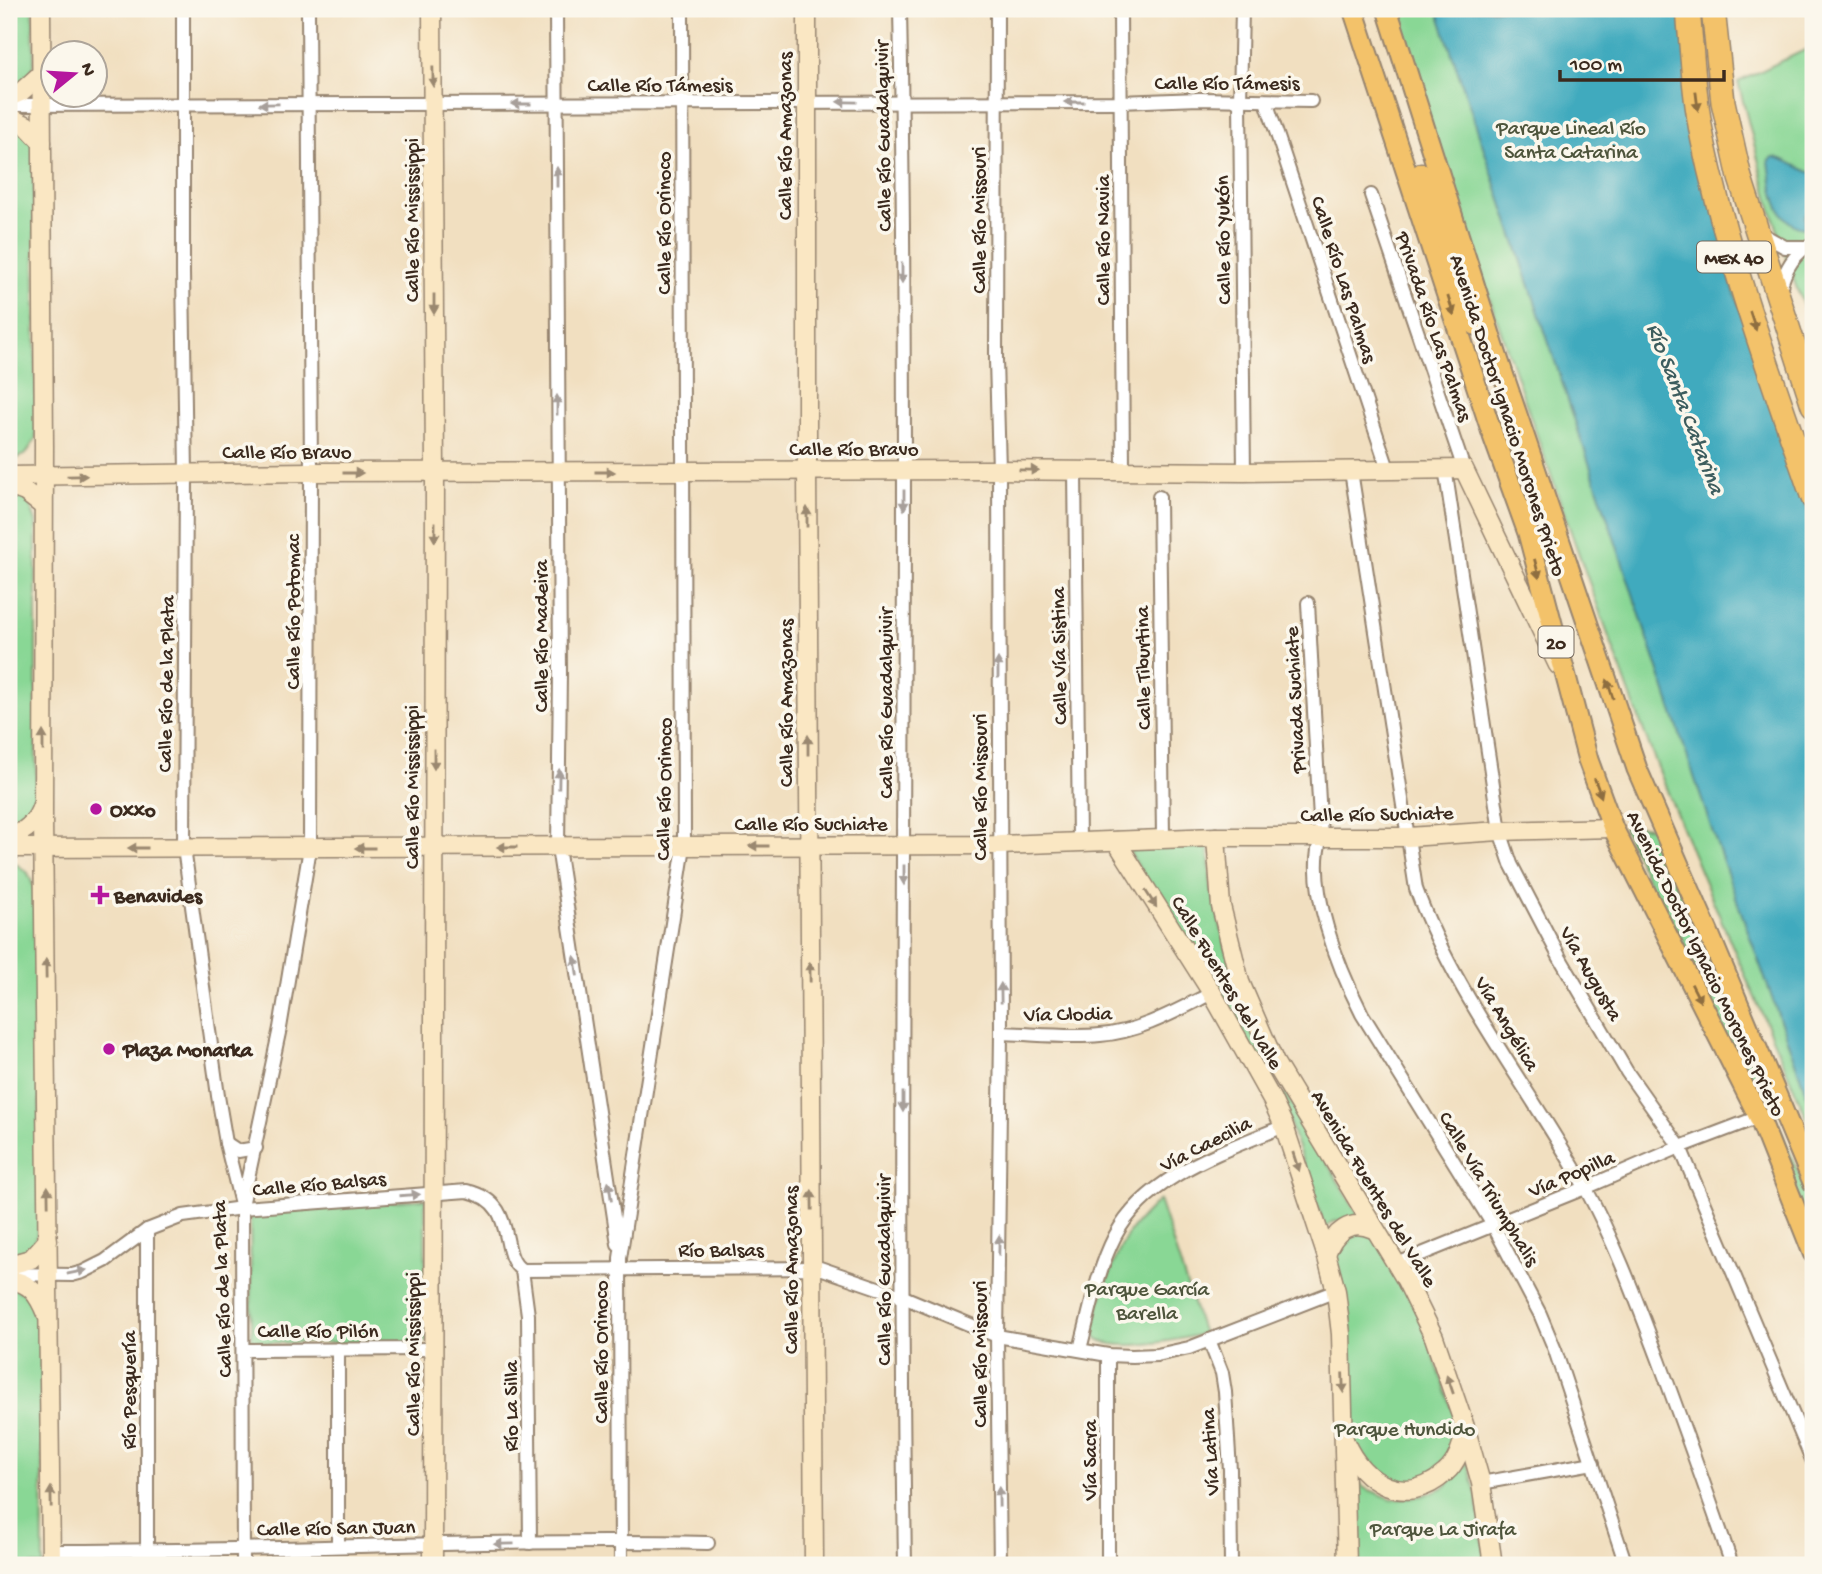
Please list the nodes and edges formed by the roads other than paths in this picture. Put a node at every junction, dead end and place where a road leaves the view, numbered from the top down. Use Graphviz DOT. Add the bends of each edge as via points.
graph roads {
  1 [pos="41,9"];
  2 [pos="183,9"];
  3 [pos="308,9"];
  4 [pos="432,9"];
  5 [pos="556,9"];
  6 [pos="682,9"];
  7 [pos="807,9"];
  8 [pos="900,9"];
  9 [pos="997,9"];
  10 [pos="1120,9"];
  11 [pos="1242,9"];
  12 [pos="1353,9"];
  13 [pos="1367,9"];
  14 [pos="1387,9"];
  15 [pos="1688,9"];
  16 [pos="1714,11"];
  17 [pos="41,38"];
  18 [pos="38,77"];
  19 [pos="9,97"];
  20 [pos="1240,101"];
  21 [pos="1266,101"];
  22 [pos="1311,101"];
  23 [pos="807,102"];
  24 [pos="1120,102"];
  25 [pos="901,103"];
  26 [pos="998,103"];
  27 [pos="308,104"];
  28 [pos="433,104"];
  29 [pos="556,104"];
  30 [pos="682,104"];
  31 [pos="9,105"];
  32 [pos="184,105"];
  33 [pos="38,106"];
  34 [pos="108,106"];
  35 [pos="41,108"];
  36 [pos="9,117"];
  37 [pos="42,142"];
  38 [pos="1371,195"];
  39 [pos="1756,230"];
  40 [pos="1810,245"];
  41 [pos="1778,298"];
  42 [pos="1494,347"];
  43 [pos="1813,405"];
  44 [pos="44,446"];
  45 [pos="1454,468"];
  46 [pos="1388,469"];
  47 [pos="9,470"];
  48 [pos="999,470"];
  49 [pos="807,471"];
  50 [pos="904,471"];
  51 [pos="1075,471"];
  52 [pos="1123,471"];
  53 [pos="1351,471"];
  54 [pos="311,472"];
  55 [pos="682,472"];
  56 [pos="1244,472"];
  57 [pos="436,473"];
  58 [pos="558,473"];
  59 [pos="186,474"];
  60 [pos="9,476"];
  61 [pos="43,477"];
  62 [pos="9,486"];
  63 [pos="1159,497"];
  64 [pos="1813,498"];
  65 [pos="43,506"];
  66 [pos="1308,603"];
  67 [pos="1566,681"];
  68 [pos="43,799"];
  69 [pos="1612,828"];
  70 [pos="1500,831"];
  71 [pos="9,837"];
  72 [pos="1216,837"];
  73 [pos="1321,837"];
  74 [pos="1408,837"];
  75 [pos="1163,838"];
  76 [pos="1116,841"];
  77 [pos="1079,842"];
  78 [pos="809,845"];
  79 [pos="905,845"];
  80 [pos="999,845"];
  81 [pos="684,846"];
  82 [pos="558,847"];
  83 [pos="9,848"];
  84 [pos="44,848"];
  85 [pos="184,848"];
  86 [pos="310,848"];
  87 [pos="434,848"];
  88 [pos="9,860"];
  89 [pos="45,878"];
  90 [pos="1212,993"];
  91 [pos="1001,1033"];
  92 [pos="1290,1089"];
  93 [pos="1272,1100"];
  94 [pos="1759,1117"];
  95 [pos="1284,1126"];
  96 [pos="226,1143"];
  97 [pos="1680,1147"];
  98 [pos="256,1148"];
  99 [pos="1813,1182"];
  100 [pos="1585,1188"];
  101 [pos="434,1193"];
  102 [pos="242,1208"];
  103 [pos="1493,1225"];
  104 [pos="1374,1229"];
  105 [pos="147,1230"];
  106 [pos="48,1240"];
  107 [pos="1326,1254"];
  108 [pos="1813,1254"];
  109 [pos="619,1264"];
  110 [pos="1397,1264"];
  111 [pos="9,1265"];
  112 [pos="520,1268"];
  113 [pos="813,1268"];
  114 [pos="9,1274"];
  115 [pos="48,1275"];
  116 [pos="9,1281"];
  117 [pos="1336,1292"];
  118 [pos="901,1296"];
  119 [pos="49,1321"];
  120 [pos="998,1336"];
  121 [pos="1209,1340"];
  122 [pos="338,1349"];
  123 [pos="435,1349"];
  124 [pos="1080,1349"];
  125 [pos="243,1350"];
  126 [pos="1108,1355"];
  127 [pos="1466,1430"];
  128 [pos="1344,1439"];
  129 [pos="1813,1462"];
  130 [pos="1593,1463"];
  131 [pos="1481,1483"];
  132 [pos="621,1541"];
  133 [pos="530,1543"];
  134 [pos="708,1543"];
  135 [pos="338,1545"];
  136 [pos="433,1545"];
  137 [pos="244,1548"];
  138 [pos="147,1551"];
  139 [pos="51,1558"];
  140 [pos="243,1565"];
  141 [pos="433,1565"];
  142 [pos="621,1565"];
  143 [pos="814,1565"];
  144 [pos="905,1565"];
  145 [pos="1000,1565"];
  146 [pos="1108,1565"];
  147 [pos="1231,1565"];
  148 [pos="1347,1565"];
  149 [pos="1493,1565"];
  150 [pos="1626,1565"];
  151 [pos="1732,1565"];
  1 -- 17 [label="street"];
  2 -- 32 [label="street, Calle Río de la Plata"];
  3 -- 27 [label="street, Calle Río Potomac"];
  4 -- 28 [label="street, Calle Río Mississippi, one-way"];
  5 -- 29 [label="street, Calle Río Madeira"];
  6 -- 30 [label="street, Calle Río Orinoco"];
  7 -- 23 [label="street, Calle Río Amazonas"];
  8 -- 25 [label="street, Calle Río Guadalquivir"];
  9 -- 26 [label="street, Calle Río Missouri"];
  10 -- 24 [label="street, Calle Río Navia"];
  11 -- 20 [label="street, Calle Río Yukón"];
  12 -- 67 [label="main road, Avenida Doctor Ignacio Morones Prieto / 20, one-way" via="1528,533"];
  13 -- 42 [label="main road" via="1470,314"];
  14 -- 42 [label="main road, Avenida Doctor Ignacio Morones Prieto / 20"];
  15 -- 64 [label="highway, MEX 40, one-way" via="1702,138 1713,184"];
  16 -- 39 [label="highway, MEX 40" via="1727,122"];
  18 -- 19 [label="street"];
  20 -- 21 [label="street, Calle Río Támesis"];
  20 -- 24 [label="street, Calle Río Támesis"];
  20 -- 56 [label="street, Calle Río Yukón"];
  21 -- 22 [label="street, Calle Río Támesis"];
  21 -- 46 [label="street, Calle Río Las Palmas"];
  25 -- 23 [label="street, Calle Río Támesis, one-way"];
  23 -- 30 [label="street, Calle Río Támesis"];
  23 -- 49 [label="street, Calle Río Amazonas"];
  24 -- 26 [label="street, Calle Río Támesis, one-way"];
  24 -- 52 [label="street, Calle Río Navia"];
  25 -- 26 [label="street, Calle Río Támesis"];
  25 -- 50 [label="street, Calle Río Guadalquivir, one-way"];
  26 -- 48 [label="street, Calle Río Missouri"];
  27 -- 28 [label="street, Calle Río Támesis"];
  27 -- 32 [label="street, Calle Río Támesis, one-way"];
  27 -- 54 [label="street, Calle Río Potomac"];
  29 -- 28 [label="street, Calle Río Támesis, one-way"];
  28 -- 57 [label="street, Calle Río Mississippi, one-way"];
  29 -- 30 [label="street, Calle Río Támesis"];
  58 -- 29 [label="street, Calle Río Madeira, one-way"];
  30 -- 55 [label="street, Calle Río Orinoco"];
  31 -- 33 [label="street, Calle Río Támesis"];
  32 -- 34 [label="street, Calle Río Támesis"];
  32 -- 59 [label="street, Calle Río de la Plata"];
  35 -- 37 [label="street"];
  36 -- 37 [label="street" via="26,125"];
  37 -- 44 [label="street"];
  38 -- 45 [label="street, Privada Río Las Palmas"];
  39 -- 40 [label="street" via="1785,247"];
  39 -- 41 [label="highway, MEX 40"];
  40 -- 41 [label="street" via="1783,275"];
  41 -- 43 [label="highway, MEX 40"];
  99 -- 42 [label="main road, Avenida Doctor Ignacio Morones Prieto / 20, one-way" via="1637,769"];
  44 -- 47 [label="street" via="21,467"];
  44 -- 61 [label="street"];
  45 -- 46 [label="street, Calle Río Bravo"];
  45 -- 67 [label="street"];
  45 -- 70 [label="street, Vía Augusta"];
  46 -- 53 [label="street, Calle Río Bravo"];
  48 -- 50 [label="street, Calle Río Bravo"];
  48 -- 51 [label="street, Calle Río Bravo, one-way"];
  80 -- 48 [label="street, Calle Río Missouri, one-way"];
  49 -- 50 [label="street, Calle Río Bravo"];
  49 -- 55 [label="street, Calle Río Bravo"];
  78 -- 49 [label="street, Calle Río Amazonas, one-way"];
  50 -- 79 [label="street, Calle Río Guadalquivir, one-way"];
  51 -- 52 [label="street, Calle Río Bravo"];
  51 -- 77 [label="street, Calle Vía Sistina"];
  52 -- 56 [label="street, Calle Río Bravo"];
  53 -- 56 [label="street, Calle Río Bravo"];
  53 -- 74 [label="street, Vía Angélica"];
  54 -- 57 [label="street, Calle Río Bravo, one-way"];
  54 -- 59 [label="street, Calle Río Bravo"];
  54 -- 86 [label="street, Calle Río Potomac"];
  58 -- 55 [label="street, Calle Río Bravo, one-way"];
  55 -- 81 [label="street, Calle Río Orinoco"];
  57 -- 58 [label="street, Calle Río Bravo"];
  57 -- 87 [label="street, Calle Río Mississippi, one-way"];
  82 -- 58 [label="street, Calle Río Madeira, one-way"];
  61 -- 59 [label="street, Calle Río Bravo, one-way"];
  59 -- 85 [label="street, Calle Río de la Plata"];
  60 -- 61 [label="street, Calle Río Bravo"];
  61 -- 65 [label="street"];
  62 -- 65 [label="street"];
  63 -- 75 [label="street, Calle Tiburtina"];
  68 -- 65 [label="street, one-way"];
  66 -- 73 [label="street, Privada Suchiate"];
  67 -- 69 [label="main road, Avenida Doctor Ignacio Morones Prieto / 20, one-way"];
  68 -- 71 [label="street" via="32,825"];
  68 -- 84 [label="street"];
  69 -- 70 [label="street, Calle Río Suchiate"];
  69 -- 94 [label="main road, Avenida Doctor Ignacio Morones Prieto / 20, one-way"];
  70 -- 74 [label="street, Calle Río Suchiate"];
  70 -- 97 [label="street, Vía Augusta" via="1511,864 1560,958 1627,1072"];
  72 -- 73 [label="street, Calle Río Suchiate"];
  72 -- 75 [label="street, Calle Río Suchiate"];
  72 -- 92 [label="street, Avenida Fuentes del Valle" via="1221,906 1236,969 1255,1021"];
  73 -- 74 [label="street, Calle Río Suchiate"];
  73 -- 103 [label="street, Calle Vía Triumphalis" via="1317,858 1321,899 1346,983"];
  74 -- 100 [label="street, Vía Angélica" via="1416,889 1444,953"];
  75 -- 76 [label="street, Calle Río Suchiate"];
  76 -- 77 [label="street, Calle Río Suchiate"];
  76 -- 90 [label="street, Calle Fuentes del Valle, one-way"];
  77 -- 80 [label="street, Calle Río Suchiate"];
  78 -- 79 [label="street, Calle Río Suchiate"];
  78 -- 81 [label="street, Calle Río Suchiate, one-way"];
  113 -- 78 [label="street, Calle Río Amazonas, one-way"];
  79 -- 80 [label="street, Calle Río Suchiate"];
  79 -- 118 [label="street, Calle Río Guadalquivir, one-way"];
  91 -- 80 [label="street, Calle Río Missouri, one-way"];
  81 -- 82 [label="street, Calle Río Suchiate"];
  81 -- 109 [label="street, Calle Río Orinoco"];
  82 -- 87 [label="street, Calle Río Suchiate, one-way"];
  109 -- 82 [label="street, Calle Río Madeira, one-way"];
  83 -- 84 [label="street, Calle Río Suchiate"];
  85 -- 84 [label="street, Calle Río Suchiate, one-way"];
  84 -- 89 [label="street"];
  85 -- 86 [label="street, Calle Río Suchiate"];
  85 -- 96 [label="street, Calle Río de la Plata"];
  87 -- 86 [label="street, Calle Río Suchiate, one-way"];
  86 -- 98 [label="street, Calle Río Potomac"];
  87 -- 101 [label="street, Calle Río Mississippi"];
  88 -- 89 [label="street" via="25,859"];
  106 -- 89 [label="street, one-way"];
  90 -- 91 [label="street, Vía Clodia" via="1155,1021 1119,1032"];
  90 -- 93 [label="street, Calle Fuentes del Valle"];
  120 -- 91 [label="street, Calle Río Missouri, one-way"];
  92 -- 93 [label="street" via="1279,1090"];
  92 -- 104 [label="street, Avenida Fuentes del Valle"];
  93 -- 95 [label="street, Calle Fuentes del Valle"];
  94 -- 97 [label="street, Vía Popilla"];
  94 -- 108 [label="main road, Avenida Doctor Ignacio Morones Prieto / 20"];
  95 -- 107 [label="street, Calle Fuentes del Valle, one-way"];
  95 -- 124 [label="street, Vía Caecilia" via="1190,1168 1135,1209 1107,1253"];
  96 -- 98 [label="street" via="238,1151"];
  96 -- 102 [label="street, Calle Río de la Plata"];
  97 -- 100 [label="street, Vía Popilla"];
  97 -- 129 [label="street, Vía Augusta"];
  98 -- 102 [label="street, Calle Río Potomac"];
  100 -- 103 [label="street, Vía Popilla"];
  100 -- 151 [label="street, Vía Angélica" via="1638,1304"];
  102 -- 101 [label="street, Calle Río Balsas, one-way"];
  101 -- 112 [label="street, Calle Río Balsas" via="467,1191 485,1197 503,1221"];
  101 -- 123 [label="street, Calle Río Mississippi"];
  102 -- 105 [label="street, Calle Río Balsas" via="183,1216"];
  102 -- 125 [label="street, Calle Río de la Plata"];
  103 -- 110 [label="street, Vía Popilla"];
  103 -- 130 [label="street, Calle Vía Triumphalis" via="1540,1314"];
  104 -- 107 [label="street" via="1357,1224 1340,1230"];
  104 -- 110 [label="street, Avenida Fuentes del Valle"];
  115 -- 105 [label="street, Calle Río Balsas, one-way" via="72,1275 95,1267"];
  105 -- 138 [label="street, Río Pesquería"];
  106 -- 111 [label="street" via="31,1259"];
  106 -- 115 [label="street"];
  107 -- 117 [label="street, Calle Fuentes del Valle"];
  109 -- 112 [label="street, Río Balsas"];
  109 -- 113 [label="street, Río Balsas"];
  109 -- 132 [label="street, Calle Río Orinoco"];
  127 -- 110 [label="street, Avenida Fuentes del Valle, one-way" via="1434,1337"];
  112 -- 133 [label="street, Río La Silla" via="528,1315"];
  113 -- 118 [label="street, Río Balsas"];
  113 -- 143 [label="street, Calle Río Amazonas"];
  114 -- 115 [label="street, Calle Río Balsas"];
  115 -- 119 [label="street"];
  116 -- 119 [label="street" via="34,1290"];
  117 -- 121 [label="street, Río Balsas"];
  117 -- 128 [label="street, Calle Fuentes del Valle, one-way"];
  118 -- 120 [label="street, Río Balsas"];
  118 -- 144 [label="street, Calle Río Guadalquivir"];
  139 -- 119 [label="street, one-way"];
  120 -- 124 [label="street, Río Balsas"];
  145 -- 120 [label="street, Calle Río Missouri, one-way"];
  121 -- 126 [label="street, Río Balsas" via="1157,1355"];
  121 -- 147 [label="street, Vía Latina" via="1226,1392"];
  122 -- 123 [label="street, Calle Río Pilón"];
  122 -- 125 [label="street, Calle Río Pilón"];
  122 -- 135 [label="street"];
  123 -- 136 [label="street, Calle Río Mississippi"];
  124 -- 126 [label="street, Río Balsas"];
  125 -- 137 [label="street, Calle Río de la Plata"];
  126 -- 146 [label="street, Vía Sacra"];
  127 -- 128 [label="street" via="1461,1449 1445,1473 1406,1489 1377,1484 1352,1459"];
  127 -- 131 [label="street, Avenida Fuentes del Valle"];
  128 -- 148 [label="street, Calle Fuentes del Valle"];
  130 -- 131 [label="street"];
  130 -- 150 [label="street, Calle Vía Triumphalis"];
  131 -- 149 [label="street, Avenida Fuentes del Valle"];
  132 -- 133 [label="street, Calle Río San Juan"];
  132 -- 134 [label="street, Calle Río San Juan"];
  132 -- 142 [label="street, Calle Río Orinoco"];
  133 -- 136 [label="street, Calle Río San Juan, one-way"];
  135 -- 136 [label="street, Calle Río San Juan"];
  135 -- 137 [label="street, Calle Río San Juan"];
  136 -- 141 [label="street, Calle Río Mississippi"];
  137 -- 138 [label="street, Calle Río San Juan"];
  137 -- 140 [label="street, Calle Río de la Plata"];
  138 -- 139 [label="street, Calle Río San Juan"];
}
